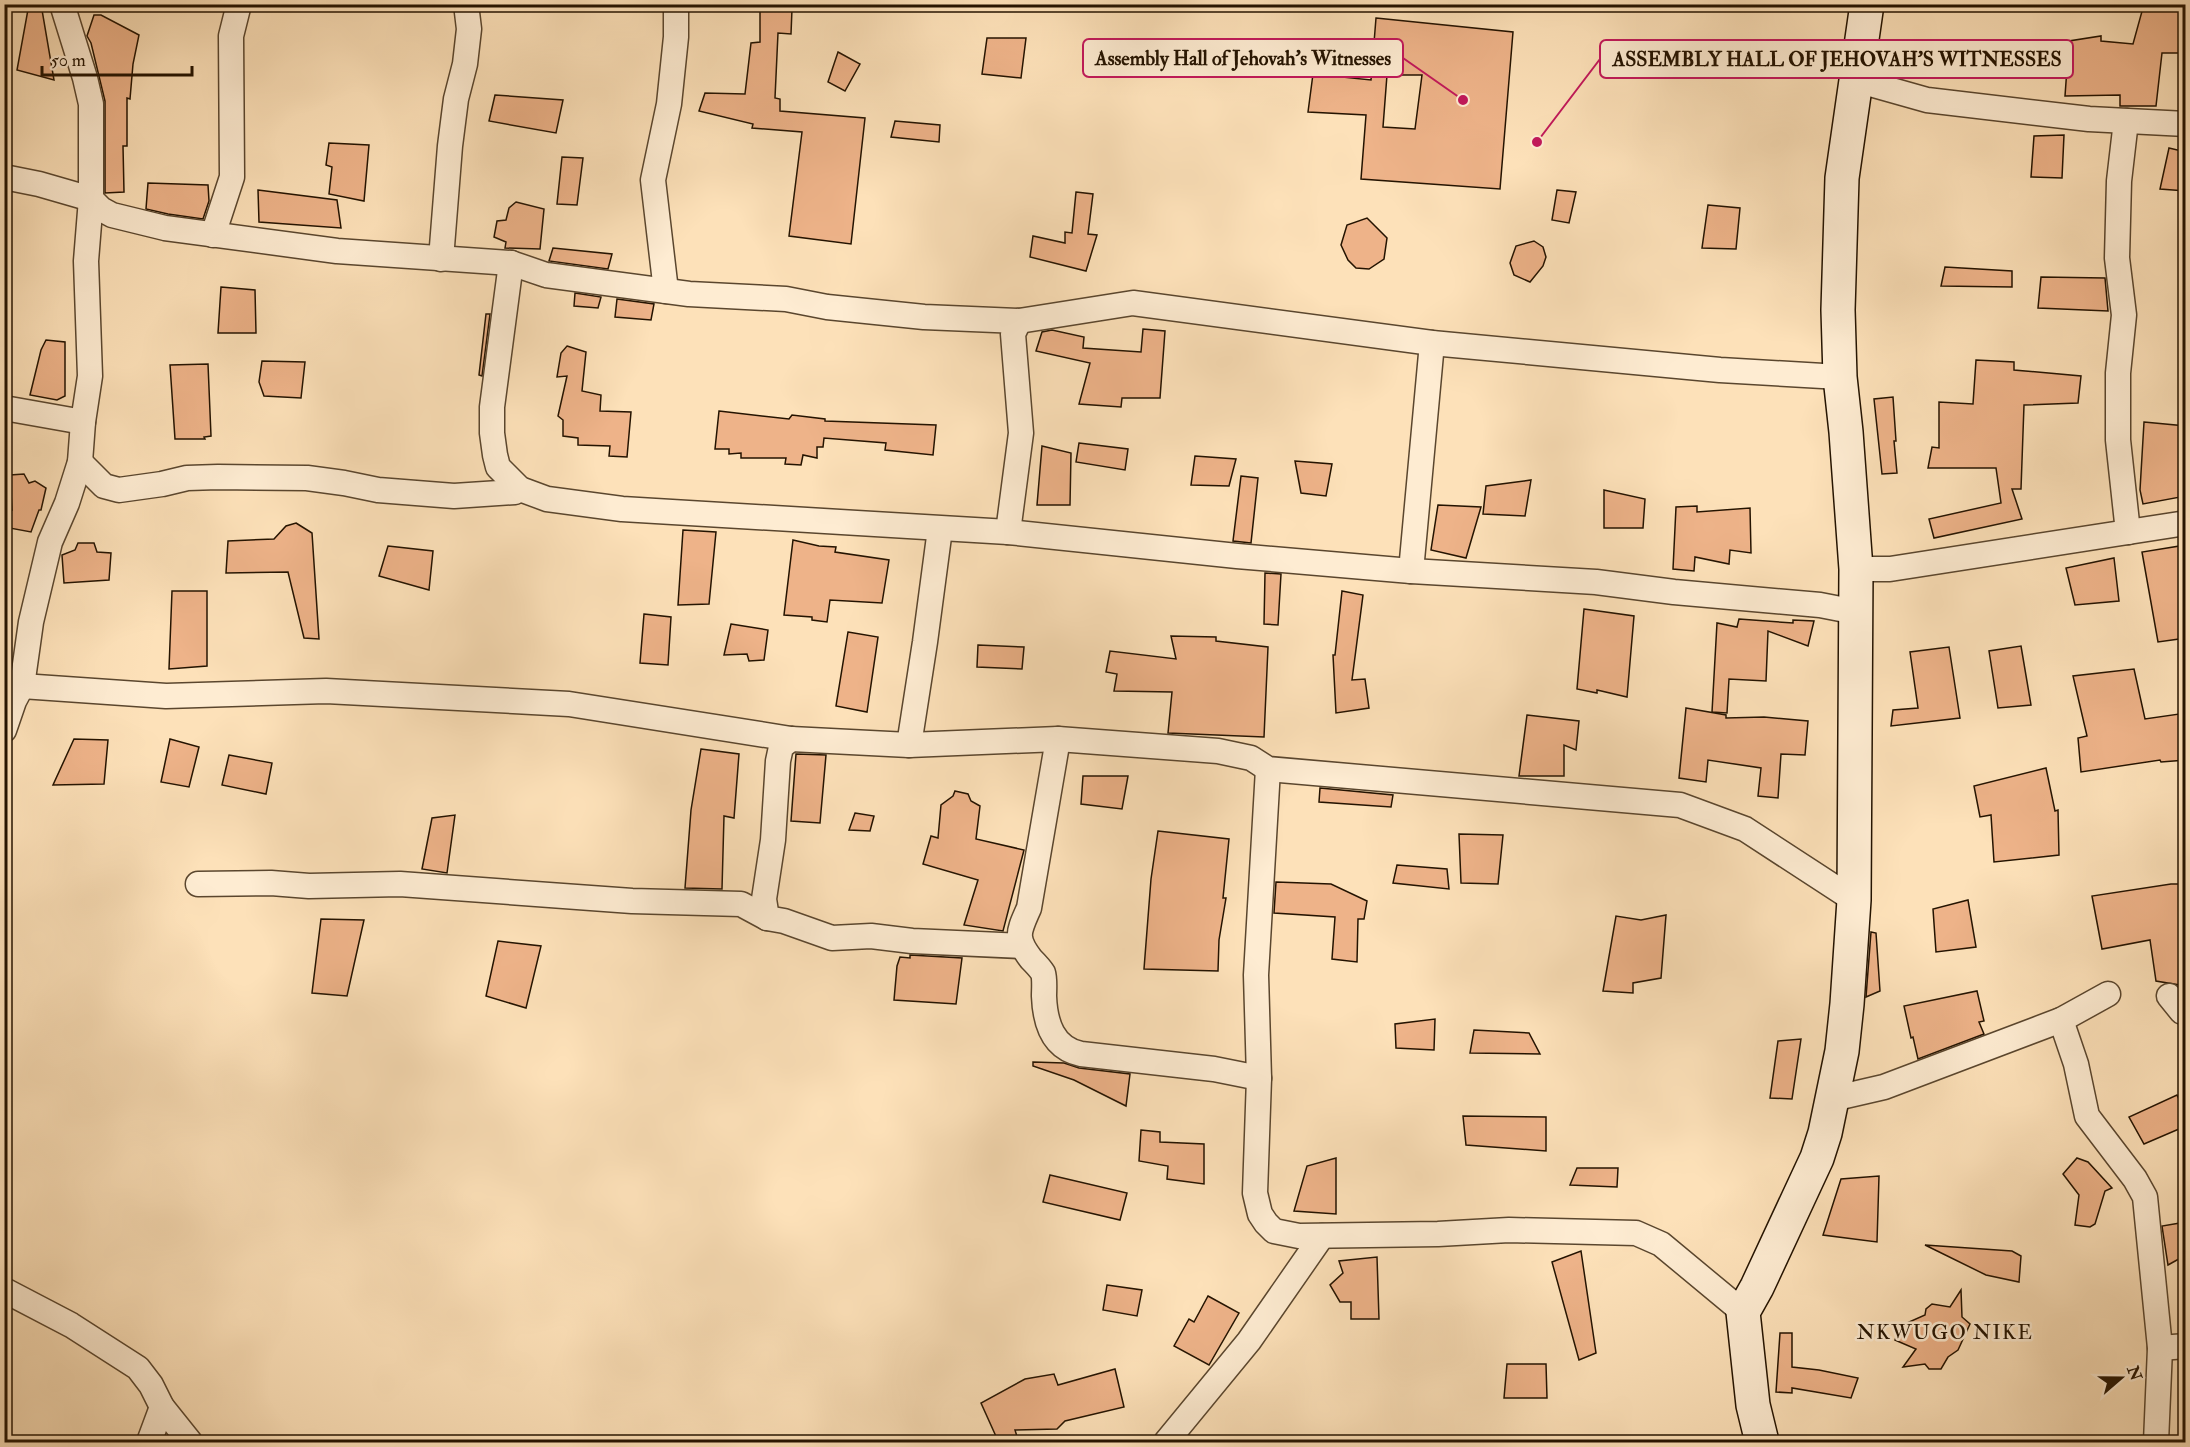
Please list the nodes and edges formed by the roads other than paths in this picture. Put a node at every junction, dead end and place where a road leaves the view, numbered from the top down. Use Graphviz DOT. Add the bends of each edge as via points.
graph roads {
  1 [pos="62,4"];
  2 [pos="239,4"];
  3 [pos="466,4"];
  4 [pos="676,4"];
  5 [pos="1867,4"];
  6 [pos="1856,80"];
  7 [pos="2126,121"];
  8 [pos="2186,124"];
  9 [pos="4,177"];
  10 [pos="92,199"];
  11 [pos="213,235"];
  12 [pos="441,259"];
  13 [pos="511,263"];
  14 [pos="666,291"];
  15 [pos="1019,321"];
  16 [pos="1432,343"];
  17 [pos="1840,377"];
  18 [pos="4,408"];
  19 [pos="83,422"];
  20 [pos="80,462"];
  21 [pos="520,489"];
  22 [pos="2186,523"];
  23 [pos="940,529"];
  24 [pos="1008,532"];
  25 [pos="2128,532"];
  26 [pos="1856,569"];
  27 [pos="1411,571"];
  28 [pos="1856,612"];
  29 [pos="22,686"];
  30 [pos="4,730"];
  31 [pos="791,739"];
  32 [pos="1058,739"];
  33 [pos="909,746"];
  34 [pos="1268,769"];
  35 [pos="198,884"];
  36 [pos="1854,900"];
  37 [pos="767,918"];
  38 [pos="1021,946"];
  39 [pos="2108,994"];
  40 [pos="2061,1020"];
  41 [pos="1259,1078"];
  42 [pos="1832,1099"];
  43 [pos="1322,1236"];
  44 [pos="4,1290"];
  45 [pos="1743,1312"];
  46 [pos="2186,1346"];
  47 [pos="2160,1348"];
  48 [pos="162,1407"];
  49 [pos="149,1443"];
  50 [pos="190,1443"];
  51 [pos="1166,1443"];
  52 [pos="1762,1443"];
  53 [pos="2156,1443"];
  1 -- 10 [label="street" via="91,104"];
  2 -- 11 [label="street" via="231,36 232,177"];
  3 -- 12 [label="street" via="469,29 450,146"];
  4 -- 14 [label="street" via="669,104 653,180"];
  5 -- 6 [label="street"];
  6 -- 7 [label="street" via="1927,100"];
  6 -- 17 [label="street" via="1842,178"];
  7 -- 8 [label="street"];
  7 -- 25 [label="street" via="2119,181 2117,258 2124,315 2118,373 2118,440"];
  9 -- 10 [label="street"];
  10 -- 11 [label="street" via="112,215"];
  10 -- 19 [label="street" via="86,261 91,368"];
  11 -- 12 [label="street"];
  12 -- 13 [label="street"];
  13 -- 14 [label="street" via="546,274"];
  13 -- 21 [label="street" via="492,433 498,467"];
  14 -- 15 [label="street" via="786,299 924,317"];
  15 -- 16 [label="street" via="1133,303"];
  15 -- 24 [label="street" via="1013,334 1021,432"];
  16 -- 17 [label="street"];
  16 -- 27 [label="street"];
  17 -- 26 [label="street"];
  18 -- 19 [label="street"];
  19 -- 20 [label="street"];
  20 -- 21 [label="street" via="104,486 119,490 187,478 218,477 307,478 378,490 454,496"];
  20 -- 29 [label="street" via="50,542 31,622"];
  21 -- 23 [label="street" via="547,499 622,508"];
  22 -- 25 [label="street"];
  23 -- 24 [label="street"];
  23 -- 33 [label="street"];
  24 -- 27 [label="street"];
  25 -- 26 [label="street" via="1890,569"];
  26 -- 28 [label="street"];
  27 -- 28 [label="street" via="1596,582"];
  28 -- 36 [label="street"];
  29 -- 30 [label="street"];
  29 -- 31 [label="street" via="166,696 326,692 569,704"];
  31 -- 33 [label="street"];
  31 -- 37 [label="street" via="781,747 777,761 773,840 764,899"];
  32 -- 33 [label="street"];
  32 -- 34 [label="street" via="1218,751 1251,758"];
  32 -- 38 [label="street" via="1029,908 1019,932"];
  34 -- 36 [label="street" via="1680,805 1745,829"];
  34 -- 41 [label="street" via="1256,975"];
  35 -- 37 [label="street" via="400,884 632,901 741,904"];
  36 -- 42 [label="street" via="1842,1051"];
  37 -- 38 [label="street" via="832,938 871,936"];
  38 -- 41 [label="street" via="1043,974 1044,1004 1052,1033 1064,1049"];
  39 -- 40 [label="street"];
  40 -- 42 [label="street" via="1884,1087"];
  40 -- 47 [label="street" via="2087,1116 2145,1197"];
  41 -- 43 [label="street" via="1255,1193 1260,1214 1274,1231"];
  42 -- 45 [label="street" via="1817,1158"];
  43 -- 45 [label="street" via="1509,1230 1636,1233 1661,1244"];
  43 -- 51 [label="street" via="1249,1341"];
  44 -- 48 [label="street" via="71,1325 138,1368"];
  45 -- 52 [label="street" via="1753,1405"];
  46 -- 47 [label="street"];
  47 -- 53 [label="street"];
  48 -- 49 [label="street"];
  48 -- 50 [label="street"];
}
